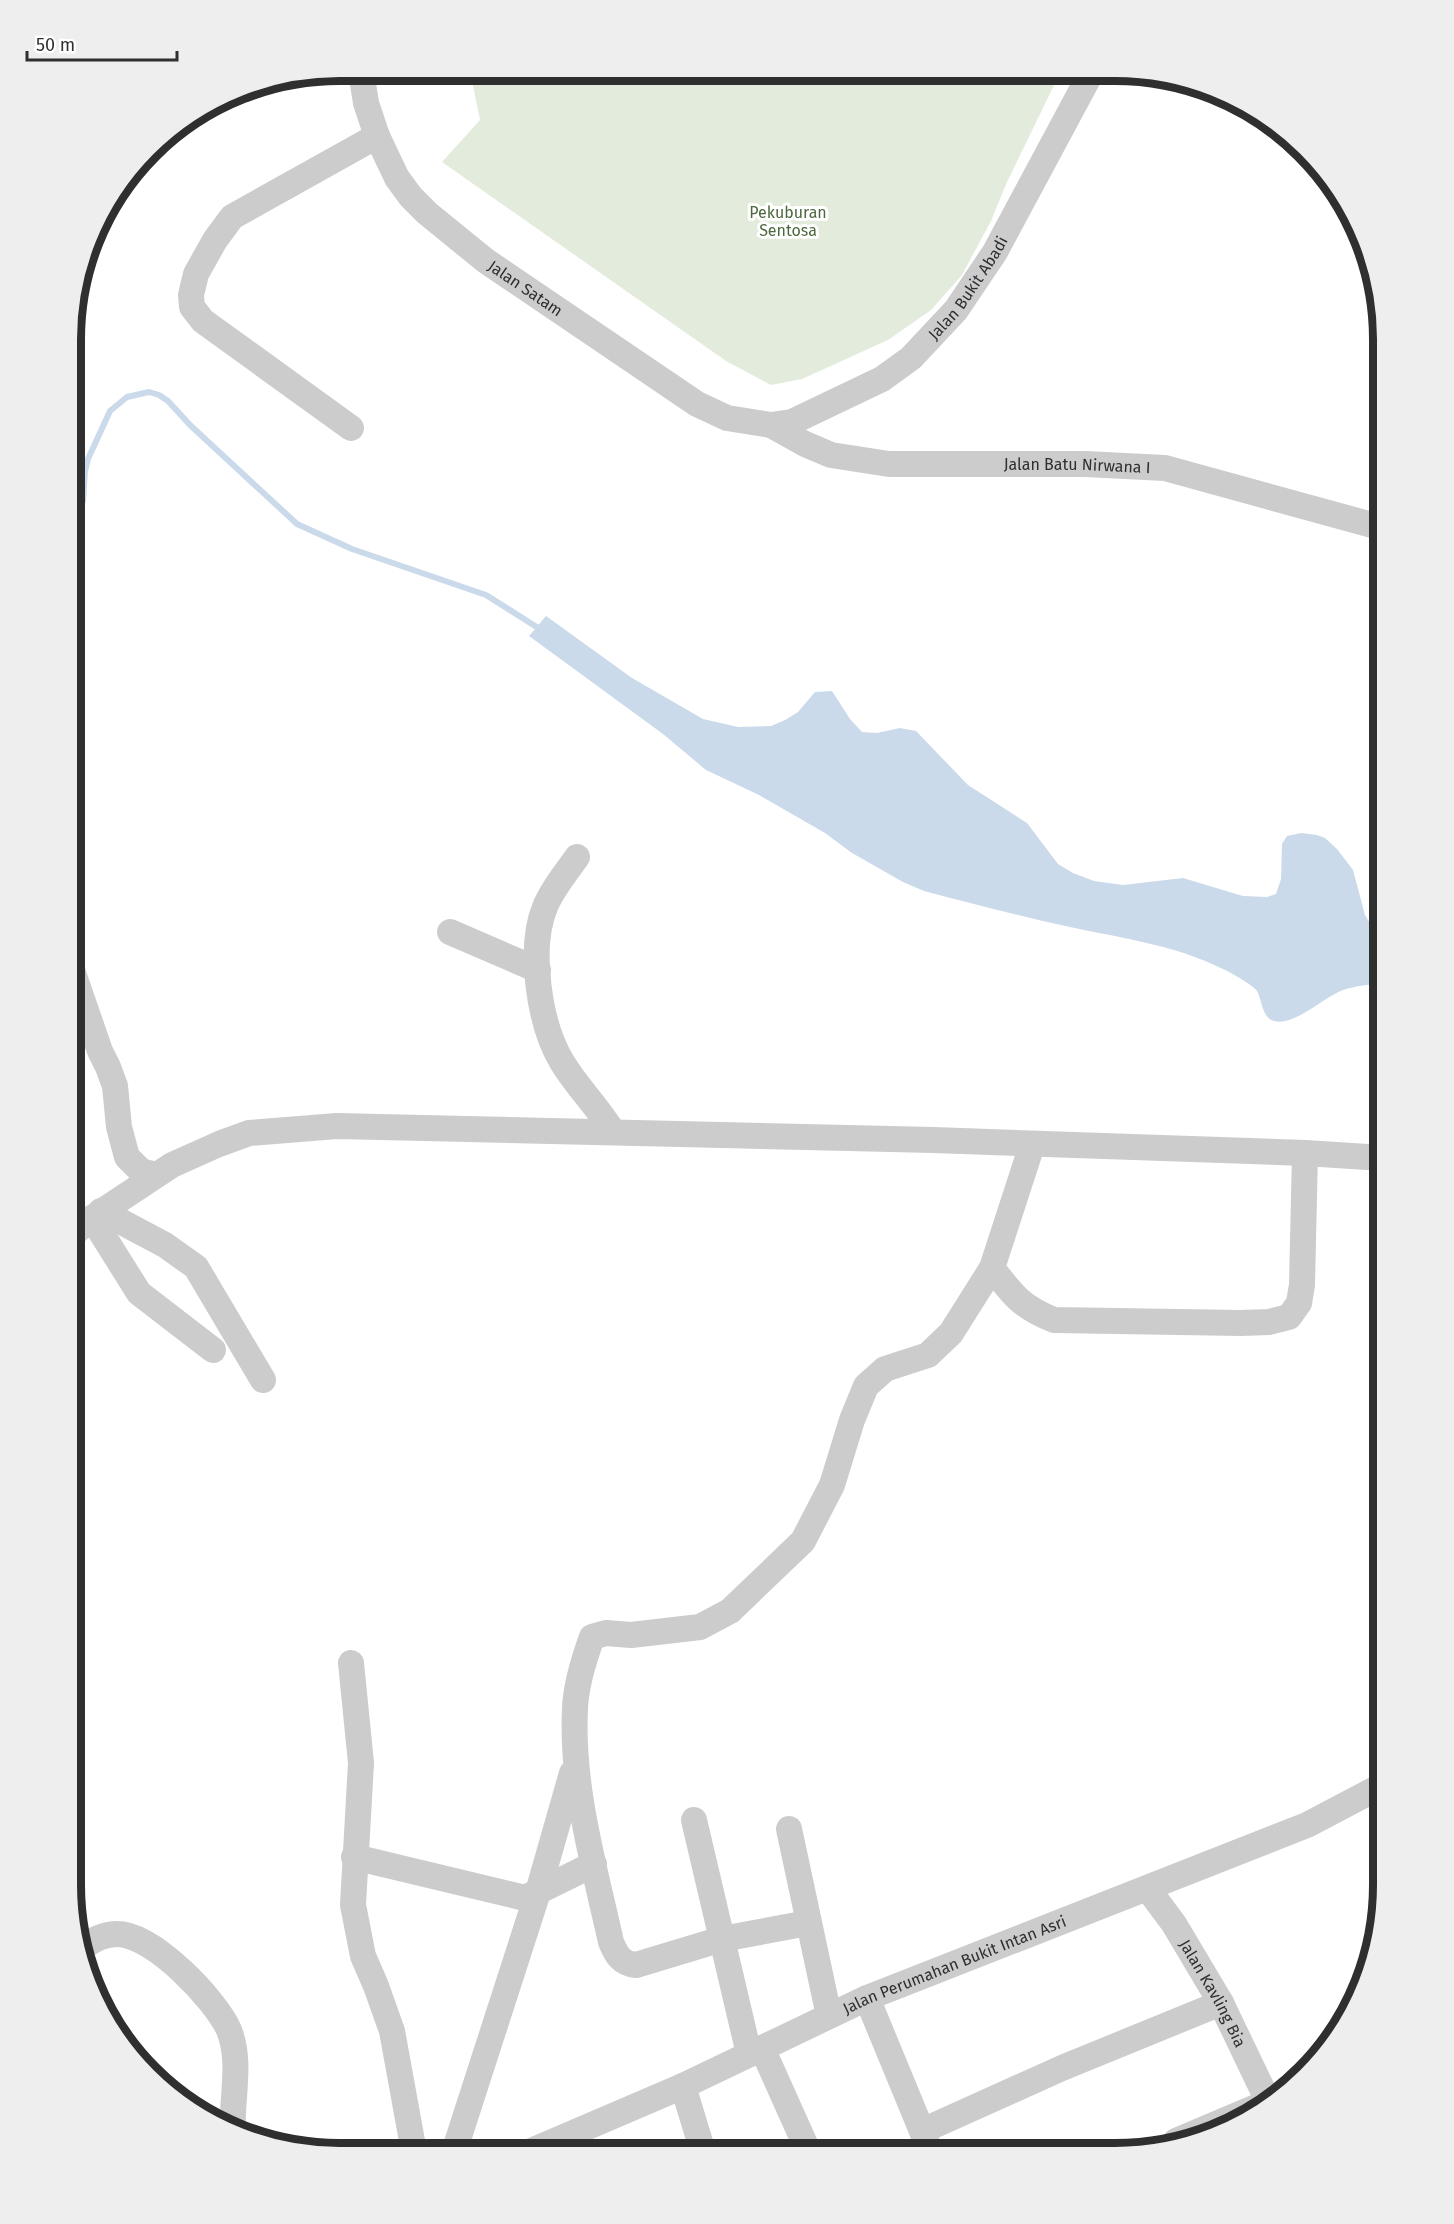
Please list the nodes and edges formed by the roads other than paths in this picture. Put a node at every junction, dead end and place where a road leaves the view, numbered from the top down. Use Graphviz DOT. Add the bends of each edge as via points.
graph roads {
  1 [pos="363,81"];
  2 [pos="1087,81"];
  3 [pos="377,136"];
  4 [pos="771,425"];
  5 [pos="351,428"];
  6 [pos="1373,525"];
  7 [pos="577,857"];
  8 [pos="450,932"];
  9 [pos="538,970"];
  10 [pos="81,996"];
  11 [pos="613,1132"];
  12 [pos="1032,1145"];
  13 [pos="1305,1153"];
  14 [pos="1373,1157"];
  15 [pos="156,1175"];
  16 [pos="97,1214"];
  17 [pos="81,1228"];
  18 [pos="992,1268"];
  19 [pos="213,1350"];
  20 [pos="263,1380"];
  21 [pos="351,1663"];
  22 [pos="576,1758"];
  23 [pos="1373,1790"];
  24 [pos="694,1820"];
  25 [pos="789,1829"];
  26 [pos="354,1857"];
  27 [pos="594,1864"];
  28 [pos="1148,1889"];
  29 [pos="538,1892"];
  30 [pos="808,1923"];
  31 [pos="722,1939"];
  32 [pos="88,1943"];
  33 [pos="867,1998"];
  34 [pos="1221,2002"];
  35 [pos="829,2016"];
  36 [pos="756,2051"];
  37 [pos="683,2086"];
  38 [pos="1265,2095"];
  39 [pos="234,2120"];
  40 [pos="926,2142"];
  41 [pos="412,2143"];
  42 [pos="457,2143"];
  43 [pos="550,2143"];
  44 [pos="701,2143"];
  45 [pos="804,2143"];
  1 -- 3 [label="street, Jalan Satam"];
  2 -- 4 [label="street, Jalan Bukit Abadi" via="995,252 938,330 882,379 792,422"];
  3 -- 4 [label="street, Jalan Satam" via="411,197 486,261 697,404 727,418"];
  3 -- 5 [label="street" via="232,217 196,274 191,295 192,307 203,321"];
  4 -- 6 [label="street, Jalan Batu Nirwana I" via="831,454 889,464 1165,468"];
  7 -- 9 [label="street" via="545,907 539,926"];
  8 -- 9 [label="street"];
  9 -- 11 [label="street" via="546,1030 572,1078"];
  10 -- 15 [label="street" via="115,1086 127,1156 141,1171"];
  11 -- 12 [label="street"];
  11 -- 15 [label="street" via="337,1126 249,1133"];
  12 -- 13 [label="street"];
  12 -- 18 [label="street"];
  13 -- 14 [label="street"];
  13 -- 18 [label="street" via="1302,1285 1299,1303 1288,1317 1241,1323 1054,1320 1015,1298"];
  15 -- 16 [label="street"];
  16 -- 17 [label="street"];
  16 -- 19 [label="street" via="139,1293"];
  16 -- 20 [label="street" via="165,1245 196,1267"];
  18 -- 22 [label="street" via="951,1333 928,1355 885,1369 866,1386 832,1485 803,1541 730,1611 700,1627 592,1637 575,1707"];
  21 -- 26 [label="street" via="361,1763"];
  22 -- 27 [label="street" via="577,1787"];
  22 -- 29 [label="street"];
  23 -- 28 [label="street, Jalan Perumahan Bukit Intan Asri" via="1307,1825"];
  24 -- 31 [label="street"];
  25 -- 30 [label="street"];
  26 -- 29 [label="street" via="518,1897"];
  26 -- 41 [label="street" via="356,1927 392,2031"];
  27 -- 29 [label="street"];
  27 -- 31 [label="street" via="611,1942 622,1961 636,1965"];
  28 -- 33 [label="street, Jalan Perumahan Bukit Intan Asri"];
  28 -- 34 [label="street, Jalan Kavling Bia"];
  29 -- 42 [label="street"];
  30 -- 31 [label="street"];
  30 -- 35 [label="street"];
  31 -- 36 [label="street"];
  32 -- 39 [label="street" via="108,1934 129,1937 173,1961 201,1990 229,2031 236,2091"];
  33 -- 35 [label="street, Jalan Perumahan Bukit Intan Asri"];
  33 -- 40 [label="street"];
  34 -- 38 [label="street, Jalan Kavling Bia"];
  34 -- 40 [label="street" via="1062,2068"];
  35 -- 36 [label="street, Jalan Perumahan Bukit Intan Asri"];
  36 -- 37 [label="street, Jalan Perumahan Bukit Intan Asri"];
  36 -- 45 [label="street"];
  37 -- 43 [label="street, Jalan Perumahan Bukit Intan Asri"];
  37 -- 44 [label="street"];
}
